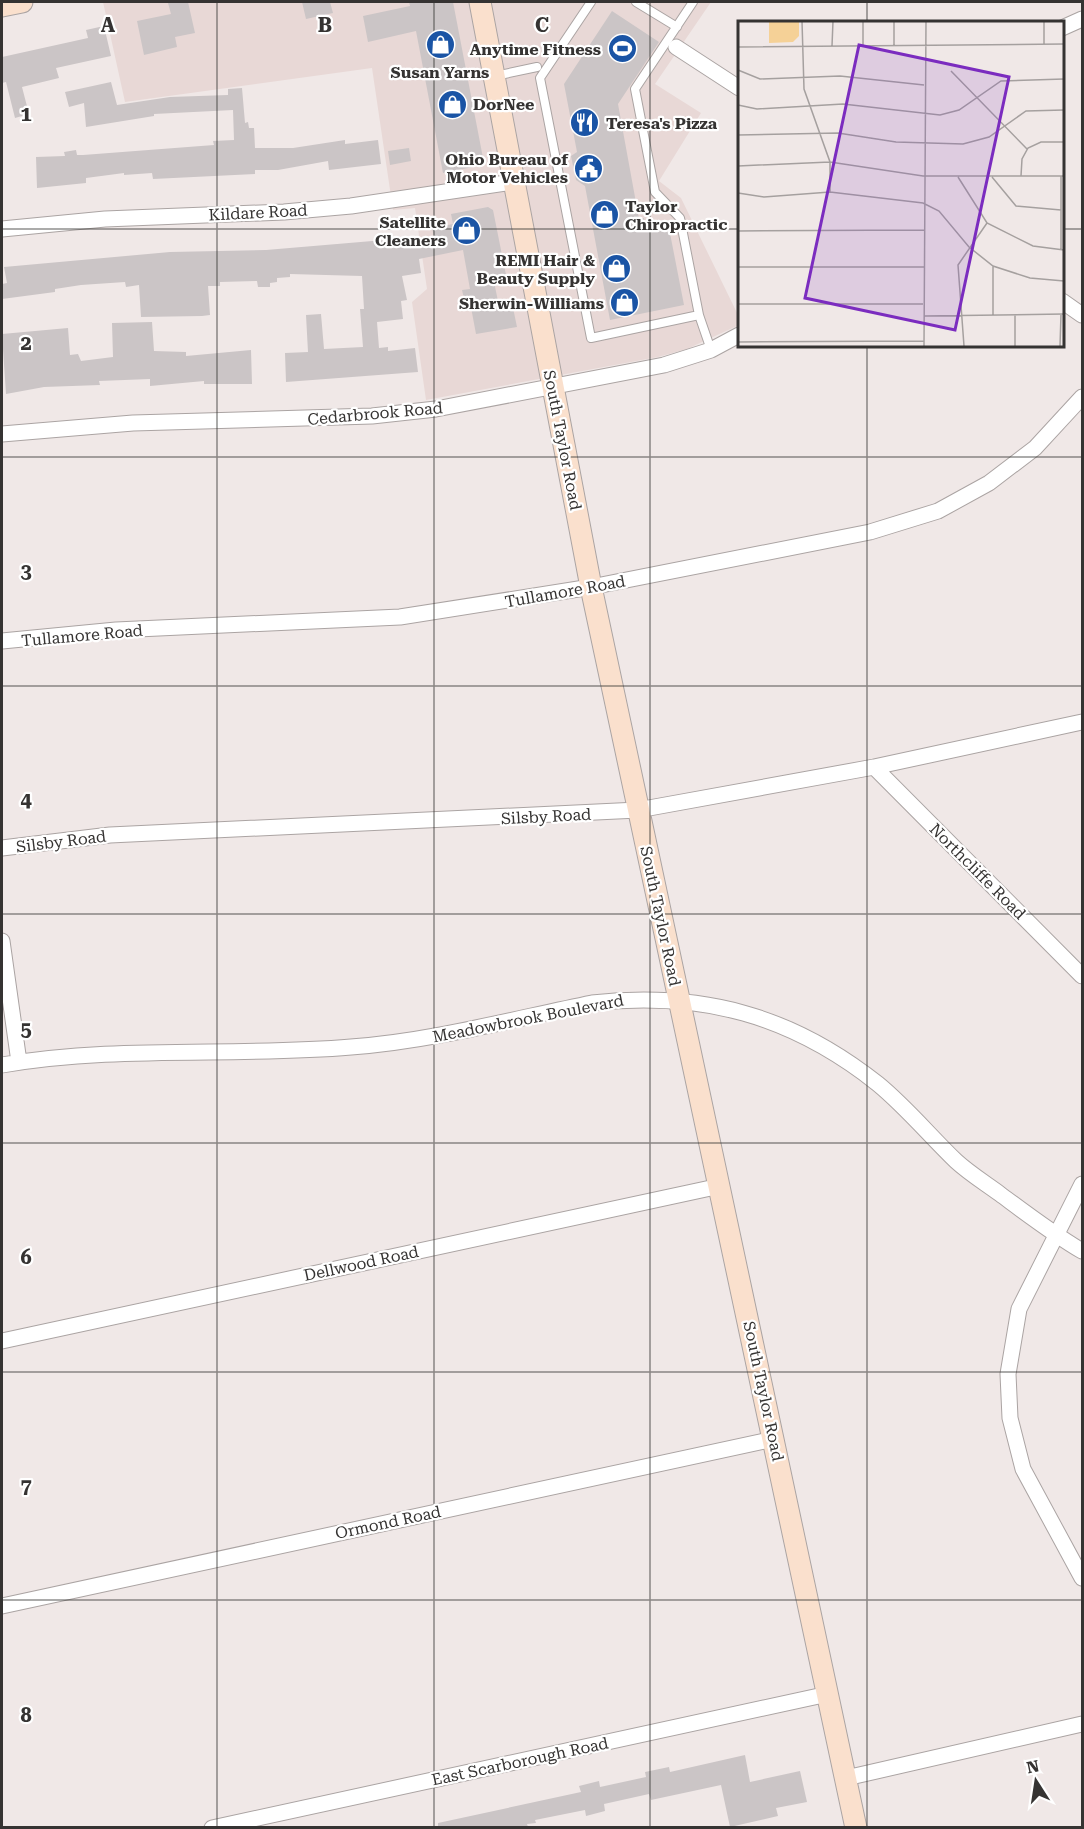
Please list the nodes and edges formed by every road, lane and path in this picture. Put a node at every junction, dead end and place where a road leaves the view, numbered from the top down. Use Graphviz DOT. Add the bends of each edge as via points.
graph roads {
  1 [pos="22,2"];
  2 [pos="480,2"];
  3 [pos="591,2"];
  4 [pos="636,2"];
  5 [pos="693,2"];
  6 [pos="2,6"];
  7 [pos="1083,19"];
  8 [pos="677,27"];
  9 [pos="1063,28"];
  10 [pos="676,46"];
  11 [pos="537,67"];
  12 [pos="493,76"];
  13 [pos="738,86"];
  14 [pos="513,182"];
  15 [pos="2,229"];
  16 [pos="1063,302"];
  17 [pos="699,315"];
  18 [pos="1083,315"];
  19 [pos="738,336"];
  20 [pos="711,350"];
  21 [pos="553,389"];
  22 [pos="1083,398"];
  23 [pos="2,434"];
  24 [pos="591,587"];
  25 [pos="2,641"];
  26 [pos="1083,722"];
  27 [pos="874,766"];
  28 [pos="638,810"];
  29 [pos="2,848"];
  30 [pos="2,941"];
  31 [pos="1083,976"];
  32 [pos="680,999"];
  33 [pos="19,1062"];
  34 [pos="2,1065"];
  35 [pos="1083,1184"];
  36 [pos="720,1186"];
  37 [pos="1056,1236"];
  38 [pos="1083,1251"];
  39 [pos="2,1341"];
  40 [pos="774,1439"];
  41 [pos="1083,1578"];
  42 [pos="2,1606"];
  43 [pos="828,1694"];
  44 [pos="1083,1724"];
  45 [pos="846,1778"];
  46 [pos="212,1827"];
  47 [pos="856,1827"];
  1 -- 6 [label="main road"];
  2 -- 12 [label="main road, South Taylor Road"];
  3 -- 17 [label="lane" via="540,78 591,338"];
  4 -- 8 [label="lane"];
  5 -- 8 [label="lane"];
  7 -- 9 [label="street"];
  8 -- 17 [label="lane" via="635,89 655,192 680,218"];
  10 -- 13 [label="street"];
  11 -- 12 [label="lane"];
  12 -- 14 [label="main road, South Taylor Road"];
  14 -- 15 [label="street, Kildare Road" via="340,207 105,219"];
  14 -- 21 [label="main road, South Taylor Road"];
  16 -- 18 [label="street"];
  17 -- 20 [label="lane"];
  19 -- 20 [label="street, Cedarbrook Road"];
  20 -- 21 [label="street, Cedarbrook Road" via="664,365"];
  21 -- 23 [label="street, Cedarbrook Road" via="372,416 132,423"];
  21 -- 24 [label="main road, South Taylor Road"];
  22 -- 24 [label="street, Tullamore Road" via="1035,448 989,483 938,511 870,532"];
  24 -- 25 [label="street, Tullamore Road" via="400,617 116,630"];
  24 -- 28 [label="main road, South Taylor Road"];
  26 -- 27 [label="street, Silsby Road"];
  27 -- 28 [label="street, Silsby Road"];
  27 -- 31 [label="street, Northcliffe Road"];
  28 -- 29 [label="street, Silsby Road" via="110,835"];
  28 -- 32 [label="main road, South Taylor Road"];
  30 -- 33 [label="street"];
  32 -- 33 [label="street, Meadowbrook Boulevard" via="592,1003 387,1044 293,1051 134,1053"];
  32 -- 36 [label="main road, South Taylor Road"];
  32 -- 37 [label="street, Meadowbrook Boulevard" via="769,1021 840,1056 879,1085 958,1163"];
  33 -- 34 [label="street, Meadowbrook Boulevard"];
  35 -- 37 [label="street"];
  36 -- 39 [label="street, Dellwood Road"];
  36 -- 40 [label="main road, South Taylor Road"];
  37 -- 38 [label="street, Meadowbrook Boulevard"];
  37 -- 41 [label="street" via="1019,1309 1008,1374 1010,1418 1023,1469"];
  40 -- 42 [label="street, Ormond Road"];
  40 -- 43 [label="main road, South Taylor Road"];
  43 -- 45 [label="main road, South Taylor Road"];
  43 -- 46 [label="street, East Scarborough Road"];
  44 -- 45 [label="street"];
  45 -- 47 [label="main road, South Taylor Road"];
}
